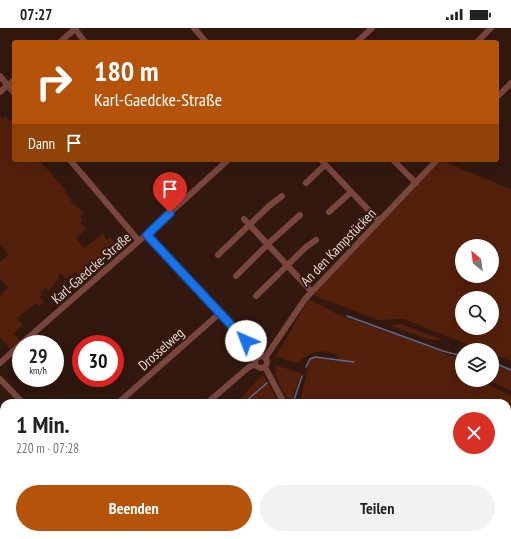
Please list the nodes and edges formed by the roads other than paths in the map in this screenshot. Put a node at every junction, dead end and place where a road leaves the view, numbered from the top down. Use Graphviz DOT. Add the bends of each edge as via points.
graph roads {
  1 [pos="194,28"];
  2 [pos="372,28"];
  3 [pos="491,28"];
  4 [pos="75,29"];
  5 [pos="62,40"];
  6 [pos="83,40"];
  7 [pos="204,40"];
  8 [pos="359,40"];
  9 [pos="479,40"];
  10 [pos="0,76"];
  11 [pos="12,82"];
  12 [pos="511,82"];
  13 [pos="8,86"];
  14 [pos="12,91"];
  15 [pos="0,92"];
  16 [pos="499,95"];
  17 [pos="72,162"];
  18 [pos="226,162"];
  19 [pos="323,162"];
  20 [pos="395,162"];
  21 [pos="435,162"];
  22 [pos="306,183"];
  23 [pos="416,183"];
  24 [pos="351,192"];
  25 [pos="282,196"];
  26 [pos="329,212"];
  27 [pos="300,215"];
  28 [pos="244,219"];
  29 [pos="379,221"];
  30 [pos="250,226"];
  31 [pos="147,235"];
  32 [pos="316,240"];
  33 [pos="139,241"];
  34 [pos="267,245"];
  35 [pos="218,255"];
  36 [pos="287,266"];
  37 [pos="236,276"];
  38 [pos="312,292"];
  39 [pos="256,296"];
  40 [pos="220,313"];
  41 [pos="31,335"];
  42 [pos="12,352"];
  43 [pos="262,358"];
  44 [pos="0,363"];
  45 [pos="255,364"];
  46 [pos="265,367"];
  47 [pos="0,379"];
  48 [pos="19,399"];
  49 [pos="123,399"];
  50 [pos="212,399"];
  51 [pos="282,399"];
  1 -- 7 [label="street"];
  2 -- 8 [label="street"];
  3 -- 9 [label="street"];
  4 -- 5 [label="street"];
  4 -- 6 [label="street"];
  10 -- 13 [label="street"];
  11 -- 13 [label="street"];
  12 -- 16 [label="street"];
  13 -- 14 [label="street"];
  13 -- 15 [label="street"];
  17 -- 33 [label="street"];
  18 -- 31 [label="street, Karl-Gaedcke-Straße"];
  19 -- 22 [label="street"];
  19 -- 24 [label="street"];
  20 -- 23 [label="street"];
  21 -- 23 [label="street, An den Kampstücken"];
  23 -- 29 [label="street, An den Kampstücken"];
  24 -- 26 [label="street"];
  24 -- 29 [label="street"];
  25 -- 30 [label="street"];
  27 -- 34 [label="street"];
  28 -- 30 [label="street"];
  29 -- 38 [label="street, An den Kampstücken"];
  30 -- 34 [label="street"];
  30 -- 35 [label="street"];
  31 -- 33 [label="street, Karl-Gaedcke-Straße"];
  31 -- 40 [label="street"];
  32 -- 36 [label="street"];
  33 -- 41 [label="street, Karl-Gaedcke-Straße"];
  34 -- 36 [label="street"];
  34 -- 37 [label="street"];
  36 -- 38 [label="street"];
  36 -- 39 [label="street"];
  38 -- 43 [label="street, An den Kampstücken"];
  40 -- 43 [label="street"];
  40 -- 49 [label="street, Drosselweg"];
  42 -- 44 [label="street, Karl-Gaedcke-Straße"];
  43 -- 45 [label="street, An den Kampstücken"];
  43 -- 46 [label="street" via="267,362"];
  45 -- 46 [label="street" via="259,368"];
  45 -- 50 [label="street"];
  46 -- 51 [label="street"];
  47 -- 48 [label="street"];
}
